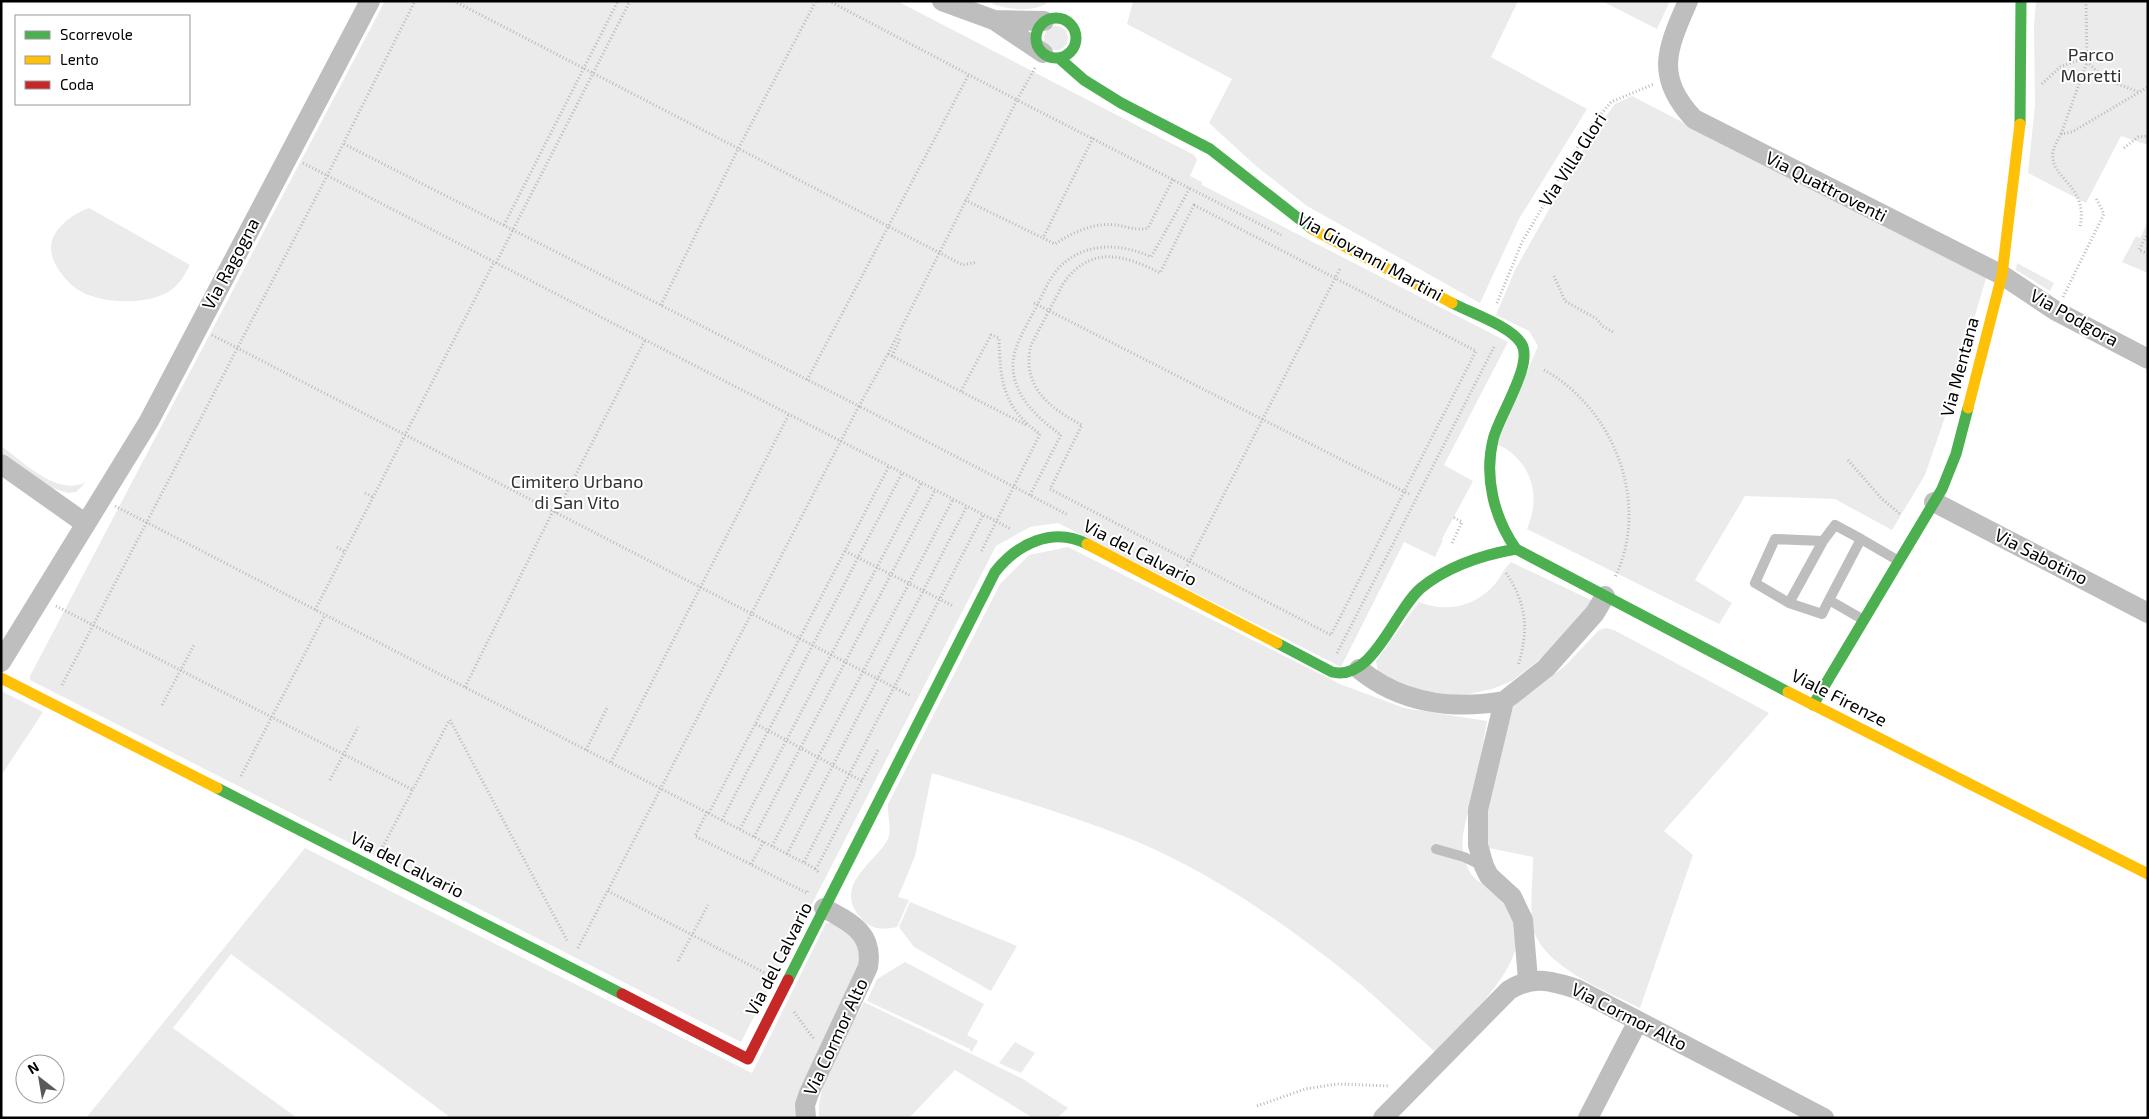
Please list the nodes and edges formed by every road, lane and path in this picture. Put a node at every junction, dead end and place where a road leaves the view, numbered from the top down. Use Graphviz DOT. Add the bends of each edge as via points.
graph roads {
  1 [pos="370,1"];
  2 [pos="415,1"];
  3 [pos="454,1"];
  4 [pos="618,1"];
  5 [pos="630,1"];
  6 [pos="816,1"];
  7 [pos="829,1"];
  8 [pos="942,1"];
  9 [pos="1688,1"];
  10 [pos="2021,1"];
  11 [pos="2086,1"];
  12 [pos="994,20"];
  13 [pos="1048,20"];
  14 [pos="1072,25"];
  15 [pos="1076,42"];
  16 [pos="1046,59"];
  17 [pos="2087,62"];
  18 [pos="584,69"];
  19 [pos="593,74"];
  20 [pos="969,74"];
  21 [pos="1668,79"];
  22 [pos="2148,87"];
  23 [pos="2040,88"];
  24 [pos="2140,92"];
  25 [pos="1107,93"];
  26 [pos="1017,100"];
  27 [pos="2061,134"];
  28 [pos="2148,136"];
  29 [pos="1093,138"];
  30 [pos="344,144"];
  31 [pos="2124,148"];
  32 [pos="738,149"];
  33 [pos="303,163"];
  34 [pos="327,176"];
  35 [pos="1173,179"];
  36 [pos="1190,188"];
  37 [pos="2096,198"];
  38 [pos="966,200"];
  39 [pos="504,225"];
  40 [pos="887,226"];
  41 [pos="2080,226"];
  42 [pos="513,230"];
  43 [pos="2148,233"];
  44 [pos="1282,236"];
  45 [pos="1043,238"];
  46 [pos="939,253"];
  47 [pos="2148,254"];
  48 [pos="977,262"];
  49 [pos="1333,262"];
  50 [pos="495,263"];
  51 [pos="1341,266"];
  52 [pos="1350,270"];
  53 [pos="2002,275"];
  54 [pos="1554,276"];
  55 [pos="1335,278"];
  56 [pos="2063,298"];
  57 [pos="1036,304"];
  58 [pos="661,305"];
  59 [pos="1049,311"];
  60 [pos="1489,321"];
  61 [pos="1615,334"];
  62 [pos="211,335"];
  63 [pos="645,340"];
  64 [pos="1486,341"];
  65 [pos="238,349"];
  66 [pos="890,355"];
  67 [pos="2148,359"];
  68 [pos="1525,360"];
  69 [pos="807,380"];
  70 [pos="961,391"];
  71 [pos="859,406"];
  72 [pos="789,414"];
  73 [pos="1262,420"];
  74 [pos="1029,426"];
  75 [pos="405,435"];
  76 [pos="841,442"];
  77 [pos="1848,460"];
  78 [pos="1,464"];
  79 [pos="889,466"];
  80 [pos="902,473"];
  81 [pos="921,483"];
  82 [pos="1014,487"];
  83 [pos="935,490"];
  84 [pos="1404,492"];
  85 [pos="366,493"];
  86 [pos="1409,494"];
  87 [pos="1030,495"];
  88 [pos="373,497"];
  89 [pos="953,499"];
  90 [pos="1934,502"];
  91 [pos="967,506"];
  92 [pos="120,508"];
  93 [pos="555,512"];
  94 [pos="984,515"];
  95 [pos="1073,517"];
  96 [pos="1453,517"];
  97 [pos="997,522"];
  98 [pos="147,523"];
  99 [pos="86,524"];
  100 [pos="1006,526"];
  101 [pos="1917,528"];
  102 [pos="1861,539"];
  103 [pos="1823,541"];
  104 [pos="1452,542"];
  105 [pos="337,547"];
  106 [pos="1516,549"];
  107 [pos="845,551"];
  108 [pos="345,552"];
  109 [pos="858,558"];
  110 [pos="1897,560"];
  111 [pos="1190,561"];
  112 [pos="1187,566"];
  113 [pos="877,567"];
  114 [pos="1504,570"];
  115 [pos="891,574"];
  116 [pos="1183,574"];
  117 [pos="1191,579"];
  118 [pos="909,584"];
  119 [pos="700,587"];
  120 [pos="923,591"];
  121 [pos="1605,596"];
  122 [pos="940,600"];
  123 [pos="1830,600"];
  124 [pos="1789,603"];
  125 [pos="953,606"];
  126 [pos="316,610"];
  127 [pos="66,611"];
  128 [pos="2148,613"];
  129 [pos="752,614"];
  130 [pos="325,615"];
  131 [pos="1863,619"];
  132 [pos="93,626"];
  133 [pos="800,639"];
  134 [pos="194,645"];
  135 [pos="813,645"];
  136 [pos="1328,650"];
  137 [pos="831,655"];
  138 [pos="1,662"];
  139 [pos="845,662"];
  140 [pos="1359,669"];
  141 [pos="180,670"];
  142 [pos="863,671"];
  143 [pos="1515,674"];
  144 [pos="1,678"];
  145 [pos="878,679"];
  146 [pos="466,687"];
  147 [pos="894,687"];
  148 [pos="61,688"];
  149 [pos="915,698"];
  150 [pos="1504,701"];
  151 [pos="1813,705"];
  152 [pos="162,706"];
  153 [pos="608,706"];
  154 [pos="272,717"];
  155 [pos="756,724"];
  156 [pos="358,728"];
  157 [pos="768,730"];
  158 [pos="787,740"];
  159 [pos="801,748"];
  160 [pos="586,750"];
  161 [pos="344,754"];
  162 [pos="818,757"];
  163 [pos="611,762"];
  164 [pos="833,765"];
  165 [pos="850,774"];
  166 [pos="240,778"];
  167 [pos="330,780"];
  168 [pos="862,781"];
  169 [pos="661,789"];
  170 [pos="413,790"];
  171 [pos="708,813"];
  172 [pos="722,820"];
  173 [pos="740,829"];
  174 [pos="754,837"];
  175 [pos="764,841"];
  176 [pos="772,846"];
  177 [pos="1436,849"];
  178 [pos="787,854"];
  179 [pos="379,855"];
  180 [pos="804,862"];
  181 [pos="751,864"];
  182 [pos="1484,866"];
  183 [pos="2148,874"];
  184 [pos="815,878"];
  185 [pos="811,886"];
  186 [pos="608,891"];
  187 [pos="708,905"];
  188 [pos="824,908"];
  189 [pos="692,935"];
  190 [pos="570,946"];
  191 [pos="575,955"];
  192 [pos="678,961"];
  193 [pos="774,978"];
  194 [pos="1528,980"];
  195 [pos="777,1001"];
  196 [pos="1638,1021"];
  197 [pos="825,1060"];
  198 [pos="1406,1094"];
  199 [pos="1257,1106"];
  200 [pos="806,1118"];
  201 [pos="1383,1118"];
  202 [pos="1588,1118"];
  203 [pos="1824,1118"];
  1 -- 99 [label="street, Via Ragogna" via="149,421"];
  2 -- 30 [label="path"];
  3 -- 18 [label="path"];
  4 -- 18 [label="path"];
  5 -- 19 [label="path"];
  6 -- 32 [label="path"];
  7 -- 20 [label="path"];
  8 -- 12 [label="street, Via Giovanni Martini"];
  9 -- 21 [label="street" via="1667,61"];
  10 -- 53 [label="street, Via Mentana" via="2021,116"];
  11 -- 17 [label="path"];
  12 -- 13 [label="street, Via Giovanni Martini"];
  12 -- 16 [label="street, Via Giovanni Martini"];
  13 -- 14 [label="street" via="1063,18"];
  13 -- 14 [label="street" via="1069,8"];
  13 -- 16 [label="street" via="1036,35 1038,48"];
  14 -- 15 [label="street"];
  15 -- 16 [label="street" via="1070,53"];
  15 -- 25 [label="street, Via Giovanni Martini"];
  16 -- 25 [label="street, Via Giovanni Martini"];
  16 -- 26 [label="path" via="1032,70"];
  17 -- 23 [label="path" via="2076,61 2060,67"];
  17 -- 24 [label="path" via="2107,80"];
  17 -- 27 [label="path"];
  18 -- 19 [label="path"];
  18 -- 39 [label="path"];
  19 -- 32 [label="path"];
  19 -- 42 [label="path"];
  20 -- 26 [label="path"];
  20 -- 40 [label="path"];
  21 -- 53 [label="street, Via Quattroventi" via="1681,105 1694,119"];
  21 -- 60 [label="path, Via Villa Glori" via="1611,102 1587,132 1522,242"];
  22 -- 24 [label="path"];
  24 -- 27 [label="path" via="2072,132"];
  25 -- 60 [label="street, Via Giovanni Martini" via="1210,149 1304,224"];
  26 -- 29 [label="path"];
  26 -- 38 [label="path"];
  27 -- 41 [label="path" via="2053,153 2055,166 2080,200"];
  28 -- 31 [label="path" via="2138,137"];
  29 -- 35 [label="path"];
  29 -- 45 [label="path"];
  30 -- 34 [label="path"];
  30 -- 39 [label="path"];
  32 -- 40 [label="path"];
  32 -- 58 [label="path"];
  33 -- 34 [label="path"];
  34 -- 50 [label="path"];
  34 -- 65 [label="path"];
  35 -- 36 [label="path"];
  35 -- 45 [label="path" via="1148,228 1098,226 1068,235 1055,244"];
  36 -- 44 [label="path"];
  36 -- 57 [label="path" via="1151,257 1121,247 1091,248 1066,260"];
  37 -- 56 [label="path" via="2104,214"];
  38 -- 45 [label="path"];
  38 -- 46 [label="path"];
  39 -- 42 [label="path"];
  40 -- 46 [label="path"];
  40 -- 69 [label="path"];
  42 -- 50 [label="path"];
  42 -- 58 [label="path"];
  43 -- 47 [label="path" via="2139,250"];
  46 -- 48 [label="path" via="963,265"];
  46 -- 66 [label="path"];
  49 -- 51 [label="path"];
  50 -- 63 [label="path"];
  50 -- 75 [label="path"];
  51 -- 52 [label="path"];
  51 -- 55 [label="path"];
  53 -- 67 [label="street, Via Podgora" via="2056,311"];
  53 -- 90 [label="street, Via Mentana" via="1956,454 1947,480"];
  54 -- 61 [label="path" via="1564,301 1597,319"];
  55 -- 59 [label="path" via="1194,206 1160,273 1135,260 1113,256 1093,259 1069,276"];
  55 -- 73 [label="path"];
  55 -- 84 [label="path" via="1476,351"];
  57 -- 59 [label="path"];
  57 -- 87 [label="path" via="1019,339 1013,370 1034,413 1061,435"];
  58 -- 69 [label="path"];
  59 -- 73 [label="path"];
  59 -- 111 [label="path" via="1031,345 1032,375 1044,400 1082,425 1050,489"];
  60 -- 68 [label="street, Via Giovanni Martini" via="1520,340"];
  62 -- 65 [label="path"];
  63 -- 72 [label="path"];
  63 -- 93 [label="path"];
  64 -- 136 [label="path" via="1494,345 1337,654"];
  65 -- 75 [label="path"];
  65 -- 98 [label="path"];
  66 -- 70 [label="path"];
  66 -- 71 [label="path"];
  68 -- 106 [label="street" via="1492,442 1494,499 1504,532"];
  68 -- 121 [label="path" via="1549,373 1587,403 1604,425 1620,462 1629,509 1628,535 1619,569"];
  69 -- 71 [label="path"];
  70 -- 74 [label="path"];
  70 -- 74 [label="path" via="991,335 999,338 1000,375 1010,403"];
  71 -- 76 [label="path"];
  71 -- 82 [label="path"];
  72 -- 76 [label="path"];
  72 -- 119 [label="path"];
  73 -- 84 [label="path"];
  73 -- 111 [label="path"];
  74 -- 82 [label="path" via="1040,434"];
  75 -- 88 [label="path"];
  75 -- 93 [label="path"];
  76 -- 79 [label="path"];
  76 -- 129 [label="path"];
  77 -- 101 [label="path" via="1880,498"];
  78 -- 99 [label="street"];
  79 -- 80 [label="path"];
  79 -- 107 [label="path"];
  80 -- 81 [label="path"];
  80 -- 109 [label="path"];
  81 -- 83 [label="path"];
  81 -- 113 [label="path"];
  82 -- 87 [label="path"];
  82 -- 97 [label="path"];
  83 -- 89 [label="path"];
  83 -- 115 [label="path"];
  84 -- 86 [label="path"];
  84 -- 111 [label="path" via="1331,635"];
  85 -- 88 [label="path"];
  87 -- 95 [label="path"];
  88 -- 108 [label="path"];
  89 -- 91 [label="path"];
  89 -- 118 [label="path"];
  90 -- 101 [label="street, Via Mentana"];
  90 -- 128 [label="street, Via Sabotino"];
  91 -- 94 [label="path"];
  91 -- 120 [label="path"];
  92 -- 98 [label="path"];
  93 -- 119 [label="path"];
  93 -- 146 [label="path"];
  94 -- 97 [label="path"];
  94 -- 122 [label="path"];
  96 -- 104 [label="path" via="1462,522"];
  97 -- 100 [label="path"];
  98 -- 126 [label="path"];
  98 -- 132 [label="path"];
  99 -- 138 [label="street"];
  101 -- 110 [label="street, Via Mentana"];
  102 -- 103 [label="lane" via="1835,525"];
  102 -- 110 [label="lane"];
  102 -- 123 [label="lane"];
  103 -- 124 [label="lane"];
  103 -- 124 [label="lane" via="1775,540 1755,583"];
  105 -- 108 [label="path"];
  106 -- 121 [label="street, Viale Firenze"];
  106 -- 140 [label="street" via="1493,553 1430,582 1411,598"];
  107 -- 109 [label="path"];
  107 -- 133 [label="path"];
  108 -- 126 [label="path"];
  109 -- 113 [label="path"];
  109 -- 135 [label="path"];
  110 -- 131 [label="street, Via Mentana"];
  111 -- 112 [label="path"];
  113 -- 115 [label="path"];
  113 -- 137 [label="path"];
  114 -- 143 [label="path" via="1521,598 1524,615 1525,633"];
  115 -- 118 [label="path"];
  115 -- 139 [label="path"];
  116 -- 117 [label="path"];
  118 -- 120 [label="path"];
  118 -- 142 [label="path"];
  119 -- 129 [label="path"];
  119 -- 163 [label="path"];
  120 -- 122 [label="path"];
  120 -- 145 [label="path"];
  121 -- 150 [label="street" via="1590,620 1546,668"];
  121 -- 151 [label="street, Viale Firenze"];
  122 -- 125 [label="path"];
  122 -- 147 [label="path"];
  123 -- 124 [label="lane" via="1822,614"];
  123 -- 131 [label="lane"];
  126 -- 130 [label="path"];
  127 -- 132 [label="path"];
  129 -- 133 [label="path"];
  129 -- 169 [label="path"];
  130 -- 146 [label="path"];
  130 -- 154 [label="path"];
  131 -- 151 [label="street, Via Mentana"];
  132 -- 141 [label="path"];
  132 -- 148 [label="path"];
  133 -- 135 [label="path"];
  133 -- 155 [label="path"];
  134 -- 141 [label="path"];
  135 -- 137 [label="path"];
  135 -- 157 [label="path"];
  137 -- 139 [label="path"];
  137 -- 158 [label="path"];
  139 -- 142 [label="path"];
  139 -- 159 [label="path"];
  140 -- 150 [label="street" via="1402,695 1425,701 1473,706"];
  140 -- 188 [label="street, Via del Calvario" via="1344,674 1332,672 1079,540 1060,536 1025,544 1002,562 995,572"];
  141 -- 152 [label="path"];
  141 -- 154 [label="path"];
  142 -- 145 [label="path"];
  142 -- 162 [label="path"];
  144 -- 195 [label="street, Via del Calvario" via="748,1059"];
  145 -- 147 [label="path"];
  145 -- 164 [label="path"];
  146 -- 160 [label="path"];
  147 -- 149 [label="path"];
  147 -- 165 [label="path"];
  150 -- 182 [label="street" via="1478,810 1478,846"];
  151 -- 183 [label="street, Viale Firenze"];
  153 -- 160 [label="path"];
  154 -- 161 [label="path"];
  154 -- 166 [label="path"];
  155 -- 157 [label="path"];
  155 -- 171 [label="path"];
  156 -- 161 [label="path"];
  157 -- 158 [label="path"];
  157 -- 172 [label="path"];
  158 -- 159 [label="path"];
  158 -- 173 [label="path"];
  159 -- 162 [label="path"];
  159 -- 174 [label="path"];
  160 -- 163 [label="path"];
  161 -- 167 [label="path"];
  161 -- 170 [label="path"];
  162 -- 164 [label="path"];
  162 -- 176 [label="path"];
  163 -- 169 [label="path"];
  164 -- 165 [label="path"];
  164 -- 178 [label="path"];
  165 -- 168 [label="path"];
  165 -- 180 [label="path"];
  169 -- 171 [label="path"];
  169 -- 186 [label="path"];
  170 -- 179 [label="path"];
  170 -- 190 [label="path" via="450,720"];
  171 -- 172 [label="path"];
  171 -- 181 [label="path" via="695,836"];
  172 -- 173 [label="path"];
  173 -- 174 [label="path"];
  174 -- 175 [label="path"];
  175 -- 176 [label="path"];
  175 -- 181 [label="path"];
  176 -- 178 [label="path"];
  177 -- 182 [label="lane"];
  178 -- 180 [label="path"];
  180 -- 184 [label="path" via="819,870"];
  181 -- 185 [label="path" via="807,893"];
  182 -- 194 [label="street" via="1489,876 1512,897 1520,912 1525,928"];
  186 -- 189 [label="path"];
  186 -- 191 [label="path"];
  187 -- 189 [label="path"];
  188 -- 195 [label="street, Via del Calvario"];
  188 -- 197 [label="street, Via Cormor Alto" via="858,930 870,948 868,967"];
  189 -- 192 [label="path"];
  189 -- 193 [label="path"];
  194 -- 196 [label="street, Via Cormor Alto" via="1559,983 1577,989"];
  194 -- 198 [label="street" via="1509,990"];
  195 -- 197 [label="path" via="792,1009 801,1019"];
  196 -- 202 [label="street"];
  196 -- 203 [label="street, Via Cormor Alto"];
  197 -- 200 [label="street, Via Cormor Alto" via="809,1093"];
  198 -- 199 [label="path" via="1392,1086 1337,1084 1305,1089"];
  198 -- 201 [label="street"];
}
